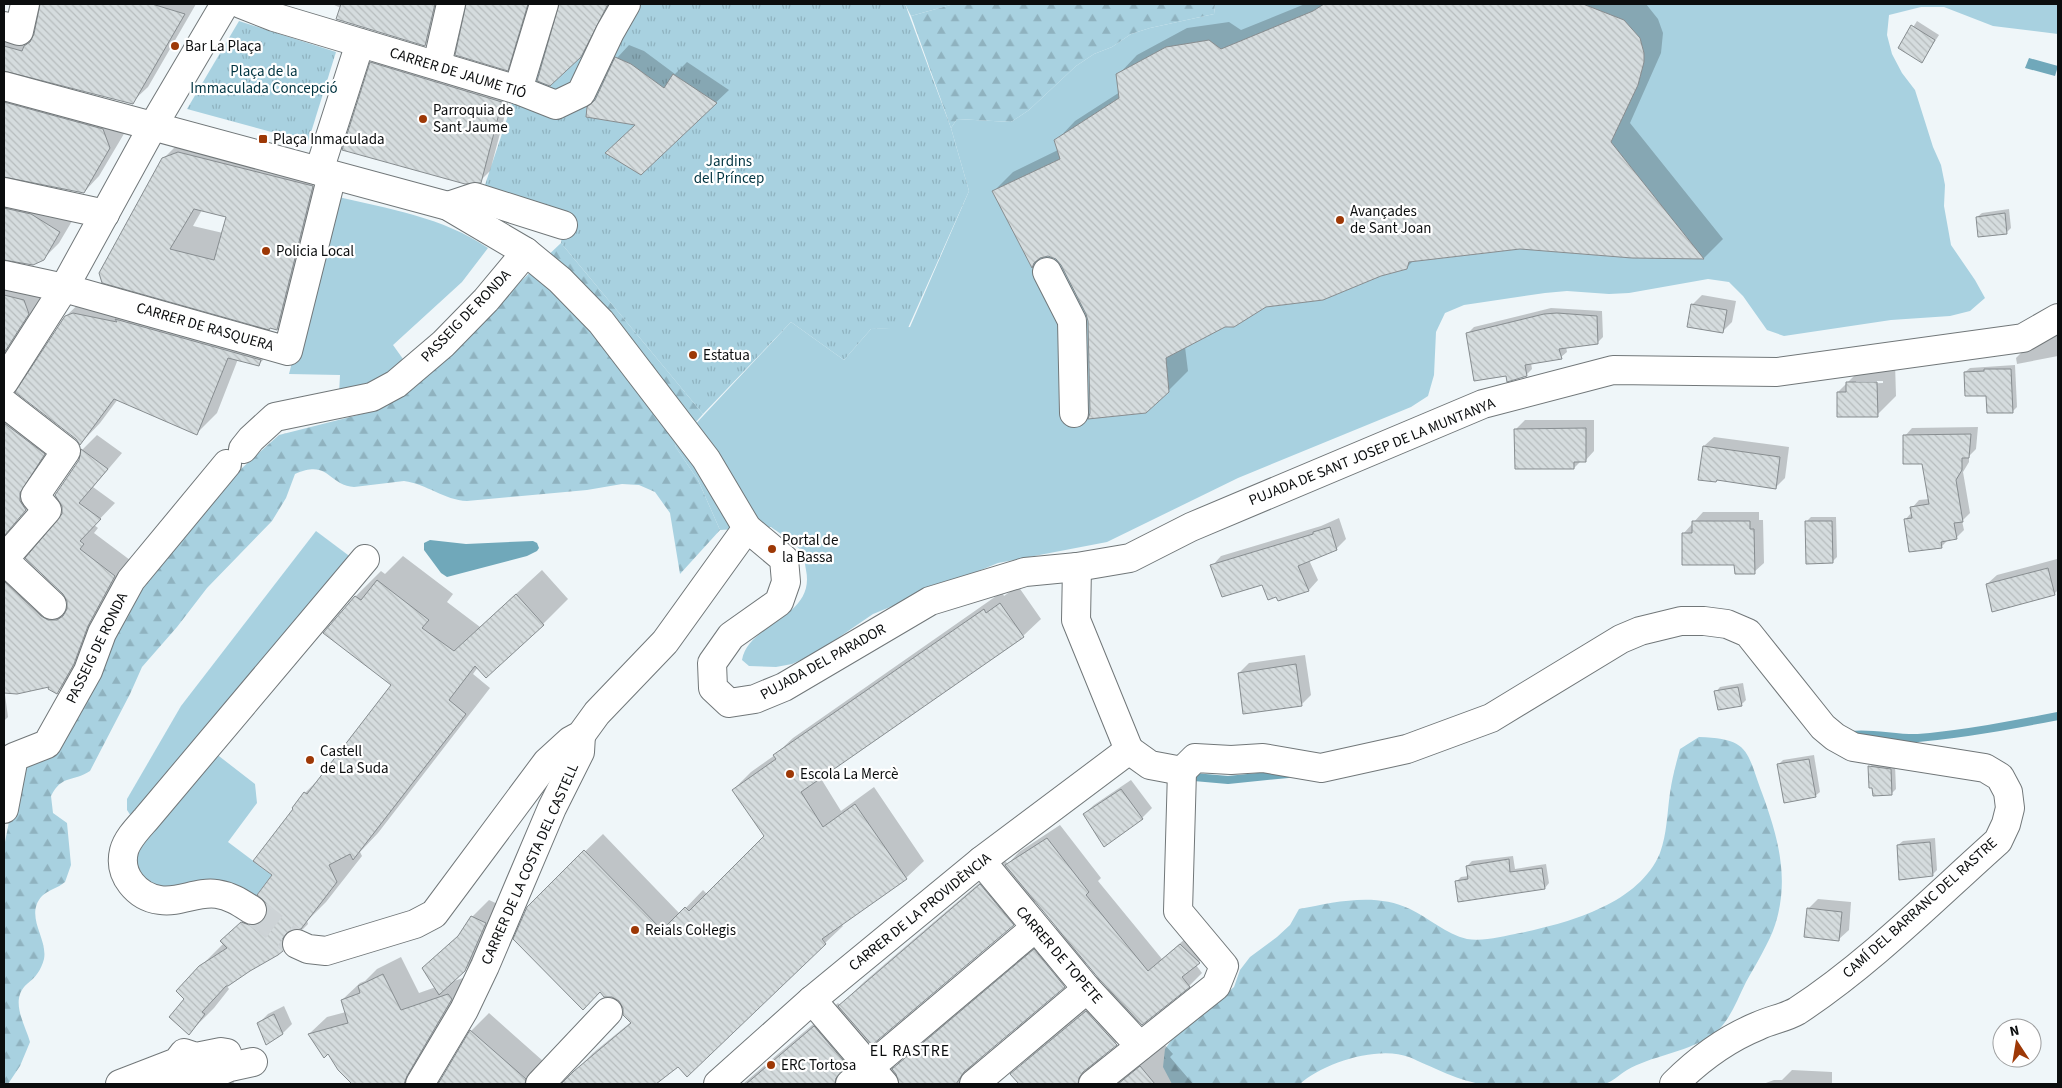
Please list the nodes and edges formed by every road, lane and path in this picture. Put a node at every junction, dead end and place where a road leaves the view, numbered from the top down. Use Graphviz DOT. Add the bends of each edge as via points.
graph roads {
  1 [pos="24,4"];
  2 [pos="225,4"];
  3 [pos="241,4"];
  4 [pos="451,4"];
  5 [pos="544,4"];
  6 [pos="626,4"];
  7 [pos="276,10"];
  8 [pos="4,26"];
  9 [pos="360,43"];
  10 [pos="437,65"];
  11 [pos="4,86"];
  12 [pos="518,90"];
  13 [pos="153,126"];
  14 [pos="325,173"];
  15 [pos="4,192"];
  16 [pos="448,206"];
  17 [pos="105,214"];
  18 [pos="563,225"];
  19 [pos="526,252"];
  20 [pos="1047,272"];
  21 [pos="4,275"];
  22 [pos="64,288"];
  23 [pos="2058,318"];
  24 [pos="4,382"];
  25 [pos="4,403"];
  26 [pos="1074,413"];
  27 [pos="747,528"];
  28 [pos="365,559"];
  29 [pos="4,560"];
  30 [pos="1077,567"];
  31 [pos="52,605"];
  32 [pos="581,735"];
  33 [pos="1129,750"];
  34 [pos="1182,771"];
  35 [pos="4,809"];
  36 [pos="981,862"];
  37 [pos="252,910"];
  38 [pos="1035,928"];
  39 [pos="297,944"];
  40 [pos="1087,989"];
  41 [pos="812,1000"];
  42 [pos="608,1012"];
  43 [pos="1140,1046"];
  44 [pos="253,1062"];
  45 [pos="868,1079"];
  46 [pos="120,1084"];
  47 [pos="170,1084"];
  48 [pos="194,1084"];
  49 [pos="420,1084"];
  50 [pos="540,1084"];
  51 [pos="718,1084"];
  52 [pos="974,1084"];
  53 [pos="1093,1084"];
  54 [pos="1674,1084"];
  1 -- 8 [label="street" via="19,31"];
  2 -- 13 [label="street"];
  3 -- 7 [label="street"];
  4 -- 10 [label="street"];
  5 -- 12 [label="street"];
  6 -- 12 [label="street, CARRER DE JAUME TIÓ" via="581,93 556,105"];
  7 -- 9 [label="street"];
  9 -- 10 [label="street, CARRER DE JAUME TIÓ"];
  9 -- 14 [label="street"];
  10 -- 12 [label="street, CARRER DE JAUME TIÓ"];
  11 -- 13 [label="street"];
  13 -- 14 [label="street"];
  13 -- 17 [label="street"];
  14 -- 16 [label="street"];
  14 -- 22 [label="street, CARRER DE RASQUERA" via="288,351"];
  15 -- 17 [label="street"];
  16 -- 18 [label="street" via="475,197"];
  16 -- 19 [label="street" via="486,237"];
  17 -- 22 [label="street"];
  19 -- 27 [label="street" via="560,280 601,322 706,459"];
  19 -- 35 [label="street, PASSEIG DE RONDA" via="443,344 396,384 372,397 275,417 235,456 131,580 102,633 88,671 47,744 14,757"];
  20 -- 26 [label="street" via="1072,321"];
  21 -- 22 [label="street, CARRER DE RASQUERA"];
  22 -- 24 [label="street"];
  23 -- 30 [label="street, PUJADA DE SANT JOSEP DE LA MUNTANYA" via="2023,338 1777,372 1613,370 1483,404 1191,527 1130,558"];
  25 -- 29 [label="street" via="66,451 35,496 47,510"];
  27 -- 30 [label="street, PUJADA DEL PARADOR" via="784,559 786,582 779,602 731,636 712,663 714,688 729,703 755,699 784,686 930,601 1025,572"];
  27 -- 32 [label="street" via="665,642 597,713"];
  28 -- 37 [label="street" via="131,837 124,850 128,881 147,897 161,901 217,894 234,898"];
  29 -- 31 [label="street"];
  30 -- 33 [label="street" via="1076,620"];
  32 -- 39 [label="street, CARRER DE LA COSTA DEL CASTELL" via="547,762 434,914 415,924 326,951"];
  32 -- 49 [label="street, CARRER DE LA COSTA DEL CASTELL" via="580,752 552,808 485,966 464,1010"];
  33 -- 34 [label="street" via="1150,765"];
  33 -- 36 [label="street, CARRER DE LA PROVIDÈNCIA"];
  34 -- 43 [label="street" via="1178,910 1224,966 1216,986"];
  34 -- 54 [label="street, CAMÍ DEL BARRANC DEL RASTRE" via="1195,758 1263,758 1321,768 1407,748 1491,718 1627,636 1660,625 1704,621 1728,624 1748,632 1834,737 1853,747 1985,768 2000,777 2008,792 2010,808 1998,841 1851,972 1795,1012 1757,1026 1723,1044"];
  36 -- 38 [label="street, CARRER DE TOPETE"];
  36 -- 41 [label="street, CARRER DE LA PROVIDÈNCIA"];
  38 -- 40 [label="street, CARRER DE TOPETE"];
  38 -- 45 [label="street"];
  40 -- 43 [label="street, CARRER DE TOPETE"];
  40 -- 52 [label="street"];
  41 -- 45 [label="street"];
  41 -- 51 [label="street, CARRER DE LA PROVIDÈNCIA"];
  42 -- 50 [label="street"];
  43 -- 53 [label="street"];
  44 -- 48 [label="street" via="230,1067"];
  46 -- 47 [label="street" via="177,1062 184,1053 196,1057 227,1053"];
}
